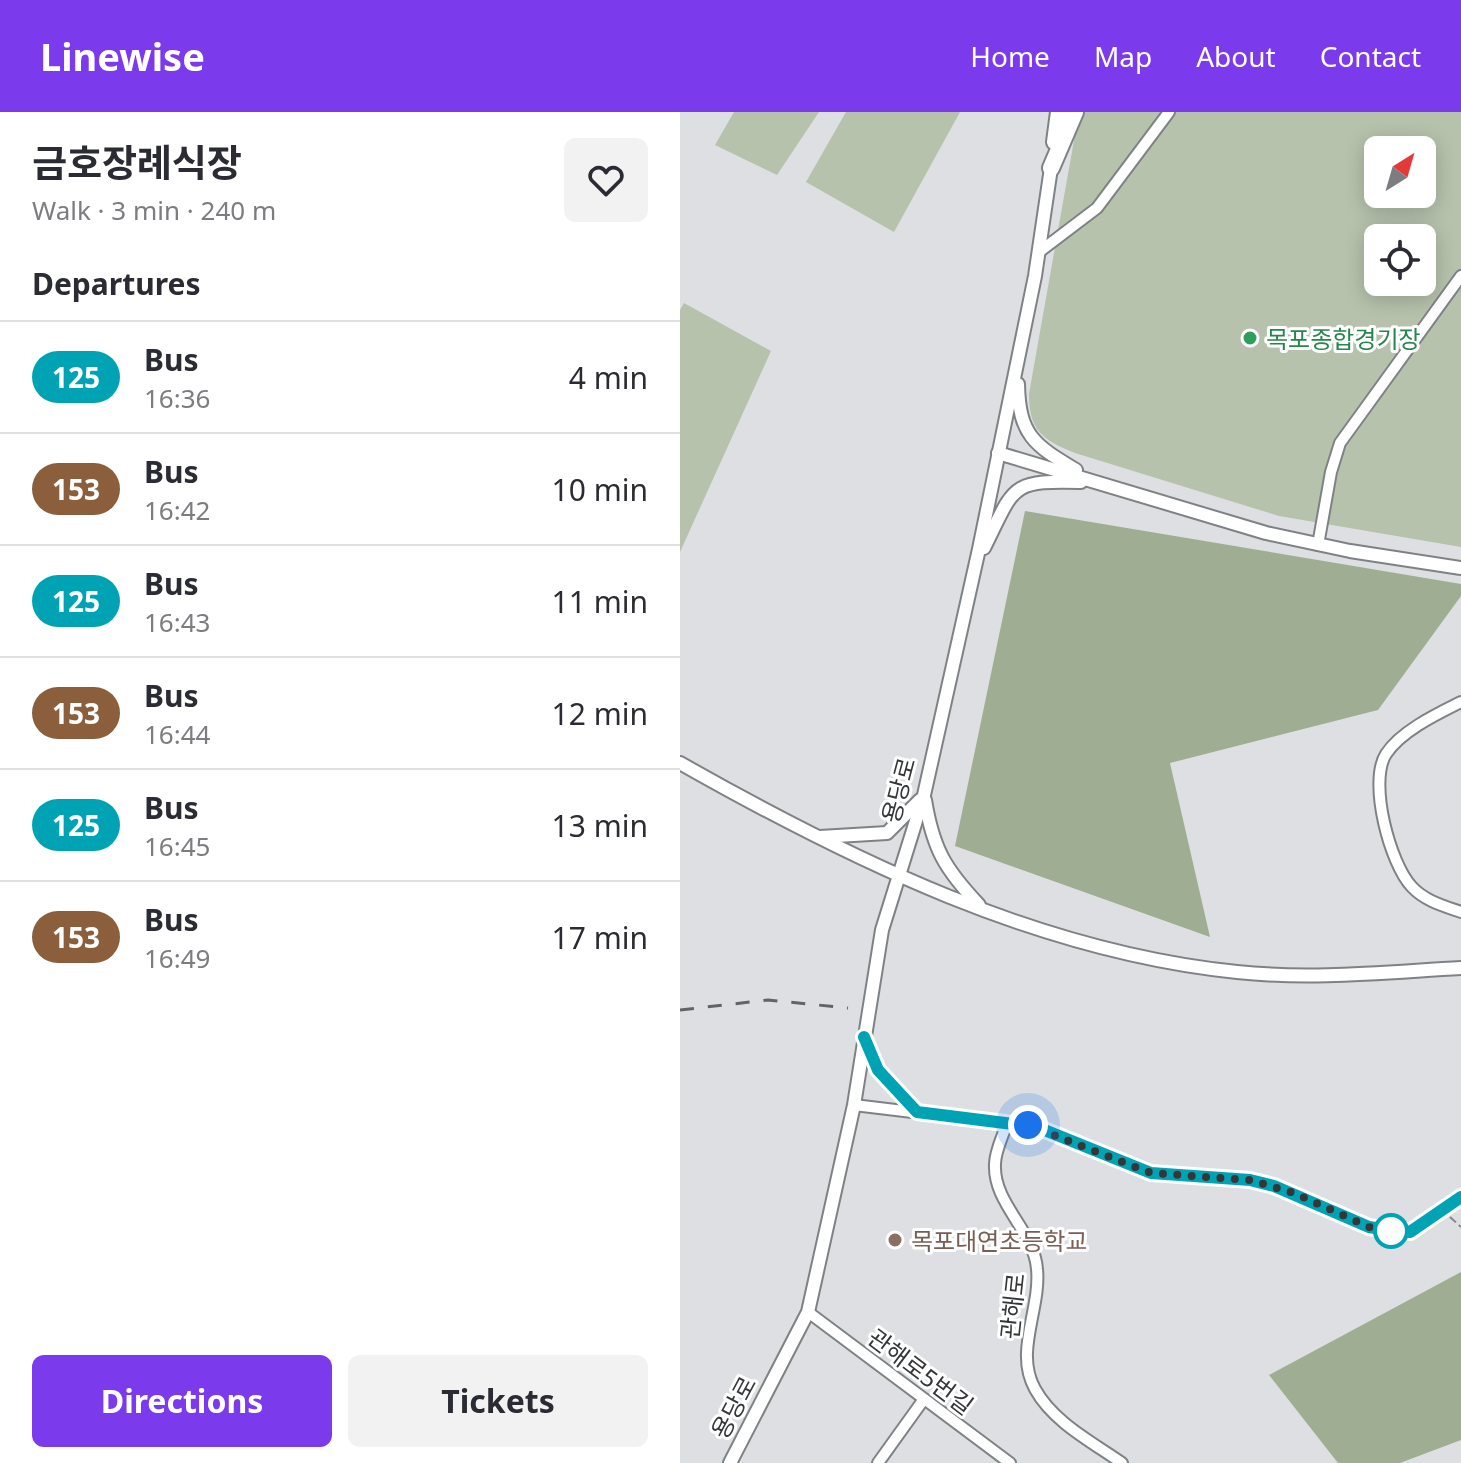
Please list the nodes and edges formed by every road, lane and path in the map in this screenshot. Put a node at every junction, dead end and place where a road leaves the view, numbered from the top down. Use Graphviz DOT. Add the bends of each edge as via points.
graph roads {
  1 [pos="1059,112"];
  2 [pos="1075,112"];
  3 [pos="1169,112"];
  4 [pos="1051,168"];
  5 [pos="1039,252"];
  6 [pos="1461,276"];
  7 [pos="1017,362"];
  8 [pos="998,453"];
  9 [pos="1096,482"];
  10 [pos="1318,545"];
  11 [pos="976,565"];
  12 [pos="1461,568"];
  13 [pos="1461,702"];
  14 [pos="680,763"];
  15 [pos="924,795"];
  16 [pos="818,837"];
  17 [pos="898,876"];
  18 [pos="981,908"];
  19 [pos="1461,912"];
  20 [pos="1461,968"];
  21 [pos="864,1037"];
  22 [pos="854,1105"];
  23 [pos="917,1112"];
  24 [pos="1007,1123"];
  25 [pos="1461,1197"];
  26 [pos="1444,1211"];
  27 [pos="1461,1227"];
  28 [pos="808,1312"];
  29 [pos="924,1399"];
  30 [pos="730,1463"];
  31 [pos="878,1463"];
  32 [pos="1010,1463"];
  33 [pos="1122,1463"];
  1 -- 4 [label="highway, 용당로"];
  2 -- 4 [label="highway"];
  3 -- 5 [label="street" via="1097,208"];
  4 -- 5 [label="street, 용당로"];
  5 -- 7 [label="street, 용당로"];
  6 -- 10 [label="street" via="1340,443"];
  7 -- 8 [label="street, 용당로"];
  7 -- 9 [label="street" via="1021,420 1030,438"];
  8 -- 9 [label="street"];
  8 -- 11 [label="street, 용당로"];
  9 -- 10 [label="street"];
  9 -- 11 [label="street" via="1034,481 1016,489"];
  10 -- 12 [label="street"];
  11 -- 15 [label="street, 용당로"];
  13 -- 19 [label="street" via="1393,746 1380,765 1377,785 1392,849 1406,879 1420,894"];
  14 -- 16 [label="street"];
  15 -- 16 [label="street" via="887,833"];
  15 -- 17 [label="street, 용당로"];
  15 -- 18 [label="street" via="940,857"];
  16 -- 17 [label="street"];
  17 -- 18 [label="street"];
  17 -- 21 [label="street, 용당로" via="882,930"];
  18 -- 20 [label="street" via="1100,947 1235,972 1302,976"];
  21 -- 22 [label="street, 용당로"];
  21 -- 23 [label="street" via="878,1070"];
  22 -- 23 [label="street"];
  22 -- 28 [label="street, 용당로"];
  23 -- 24 [label="street"];
  24 -- 26 [label="street" via="1037,1127 1151,1173 1274,1186 1379,1229 1410,1232"];
  24 -- 33 [label="street, 관해로" via="994,1164 999,1189 1034,1249 1038,1286 1027,1349 1032,1386 1056,1417"];
  25 -- 26 [label="street"];
  26 -- 27 [label="path"];
  28 -- 29 [label="street, 관해로5번길"];
  28 -- 30 [label="street, 용당로"];
  29 -- 31 [label="street"];
  29 -- 32 [label="street, 관해로5번길"];
}
